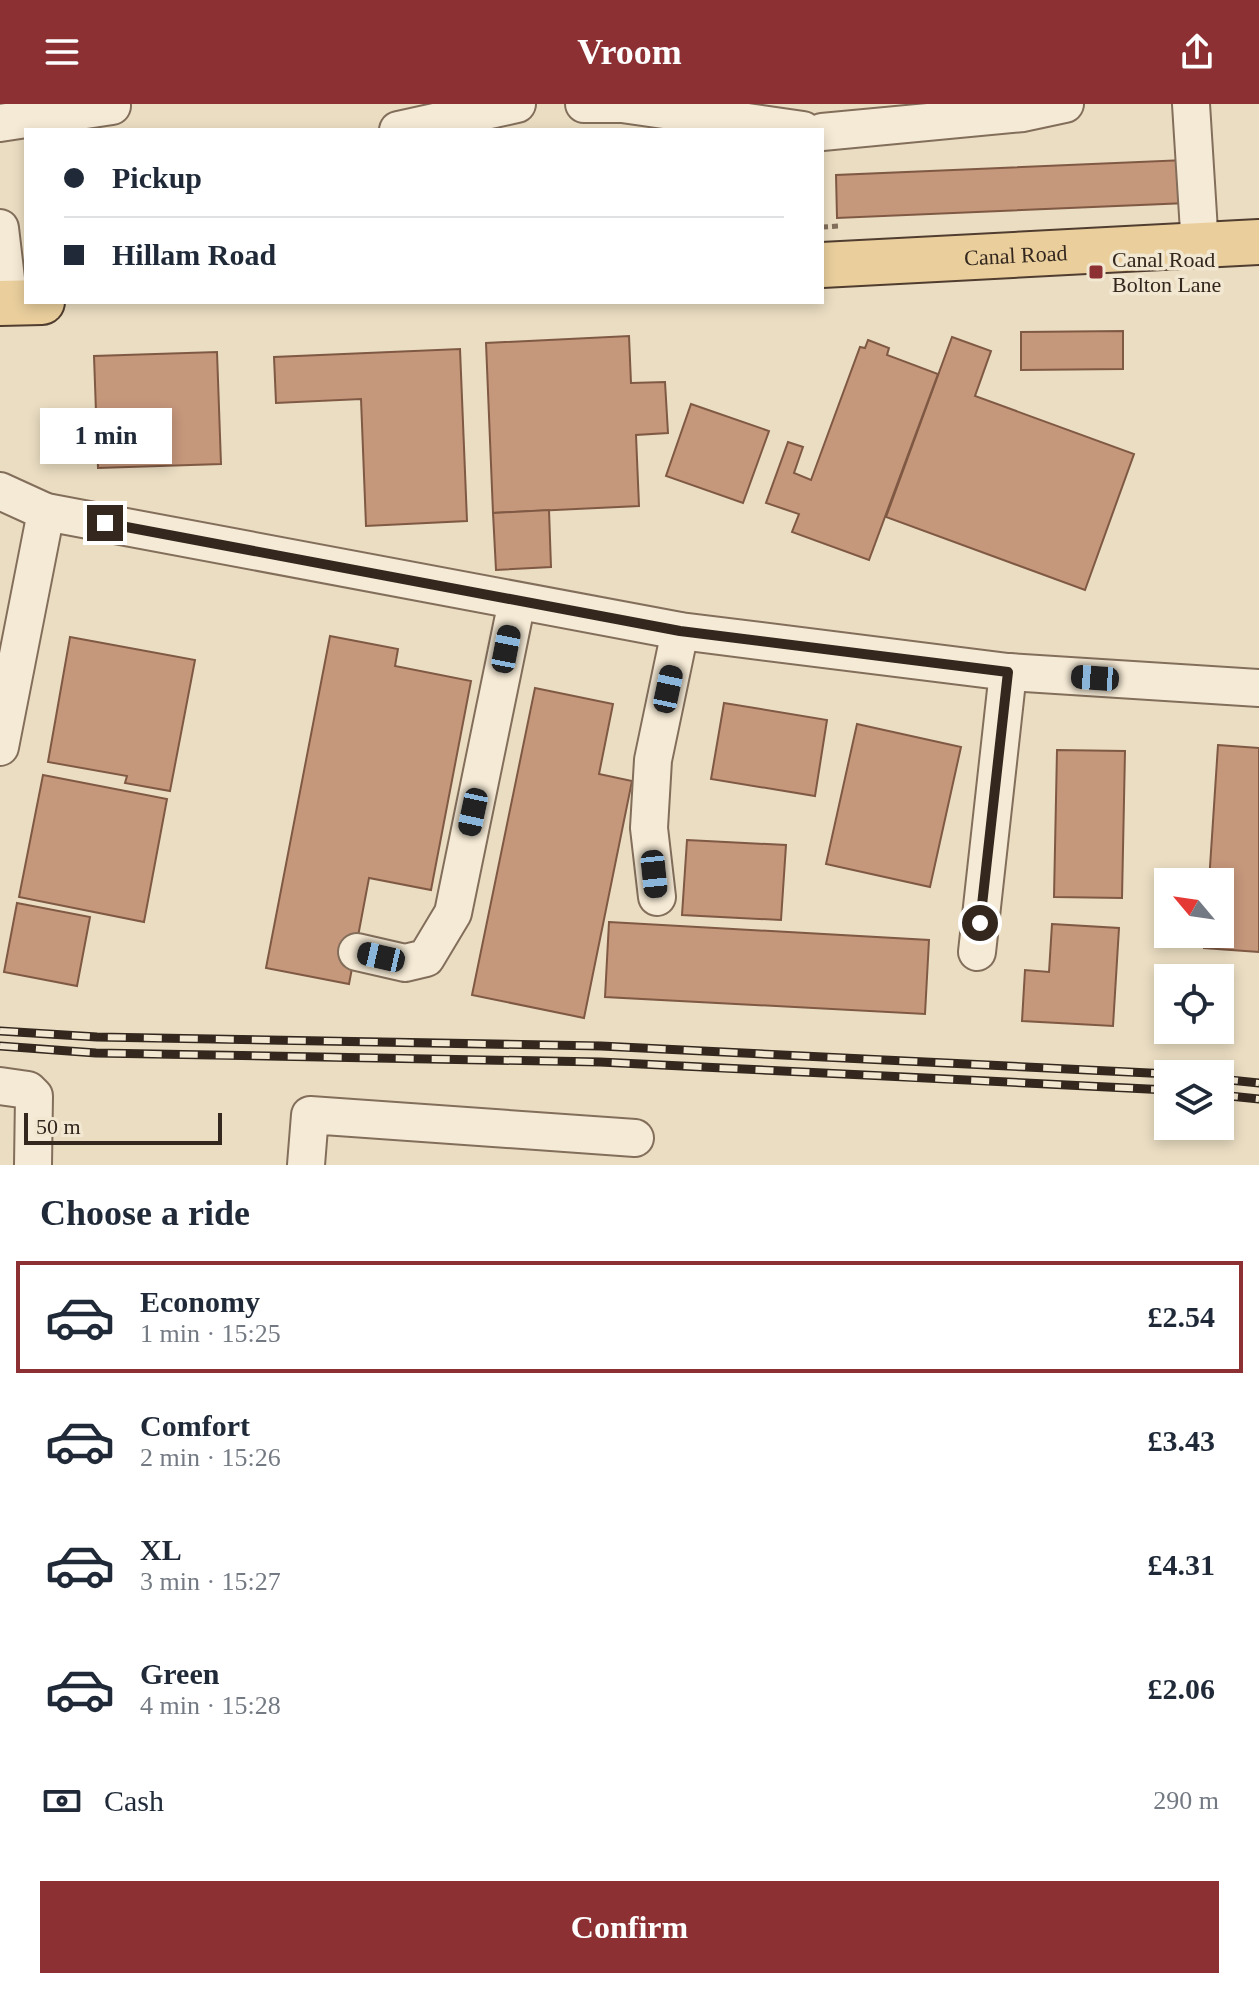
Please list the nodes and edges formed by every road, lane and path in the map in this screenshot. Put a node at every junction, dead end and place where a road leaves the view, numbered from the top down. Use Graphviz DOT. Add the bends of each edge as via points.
graph roads {
  1 [pos="517,104"];
  2 [pos="584,104"];
  3 [pos="1065,104"];
  4 [pos="1191,104"];
  5 [pos="112,106"];
  6 [pos="0,123"];
  7 [pos="441,126"];
  8 [pos="420,128"];
  9 [pos="789,128"];
  10 [pos="824,132"];
  11 [pos="0,228"];
  12 [pos="1259,242"];
  13 [pos="1200,247"];
  14 [pos="824,265"];
  15 [pos="17,303"];
  16 [pos="0,491"];
  17 [pos="46,512"];
  18 [pos="517,601"];
  19 [pos="680,631"];
  20 [pos="1008,672"];
  21 [pos="1259,688"];
  22 [pos="0,747"];
  23 [pos="657,897"];
  24 [pos="357,952"];
  25 [pos="977,952"];
  26 [pos="0,1086"];
  27 [pos="635,1138"];
  28 [pos="33,1165"];
  29 [pos="306,1165"];
  1 -- 7 [label="street"];
  2 -- 9 [label="street" via="622,104"];
  3 -- 10 [label="street" via="1023,113"];
  4 -- 13 [label="street"];
  5 -- 6 [label="street"];
  7 -- 8 [label="street"];
  11 -- 15 [label="street"];
  12 -- 13 [label="main road, Canal Road"];
  13 -- 14 [label="main road, Canal Road"];
  16 -- 17 [label="street"];
  17 -- 18 [label="street"];
  17 -- 22 [label="street"];
  18 -- 19 [label="street"];
  18 -- 24 [label="street" via="453,913 426,958 405,963"];
  19 -- 20 [label="street"];
  19 -- 23 [label="street" via="653,760 649,828"];
  20 -- 21 [label="street"];
  20 -- 25 [label="street"];
  26 -- 28 [label="street" via="28,1090 34,1096"];
  27 -- 29 [label="street" via="310,1115"];
}
